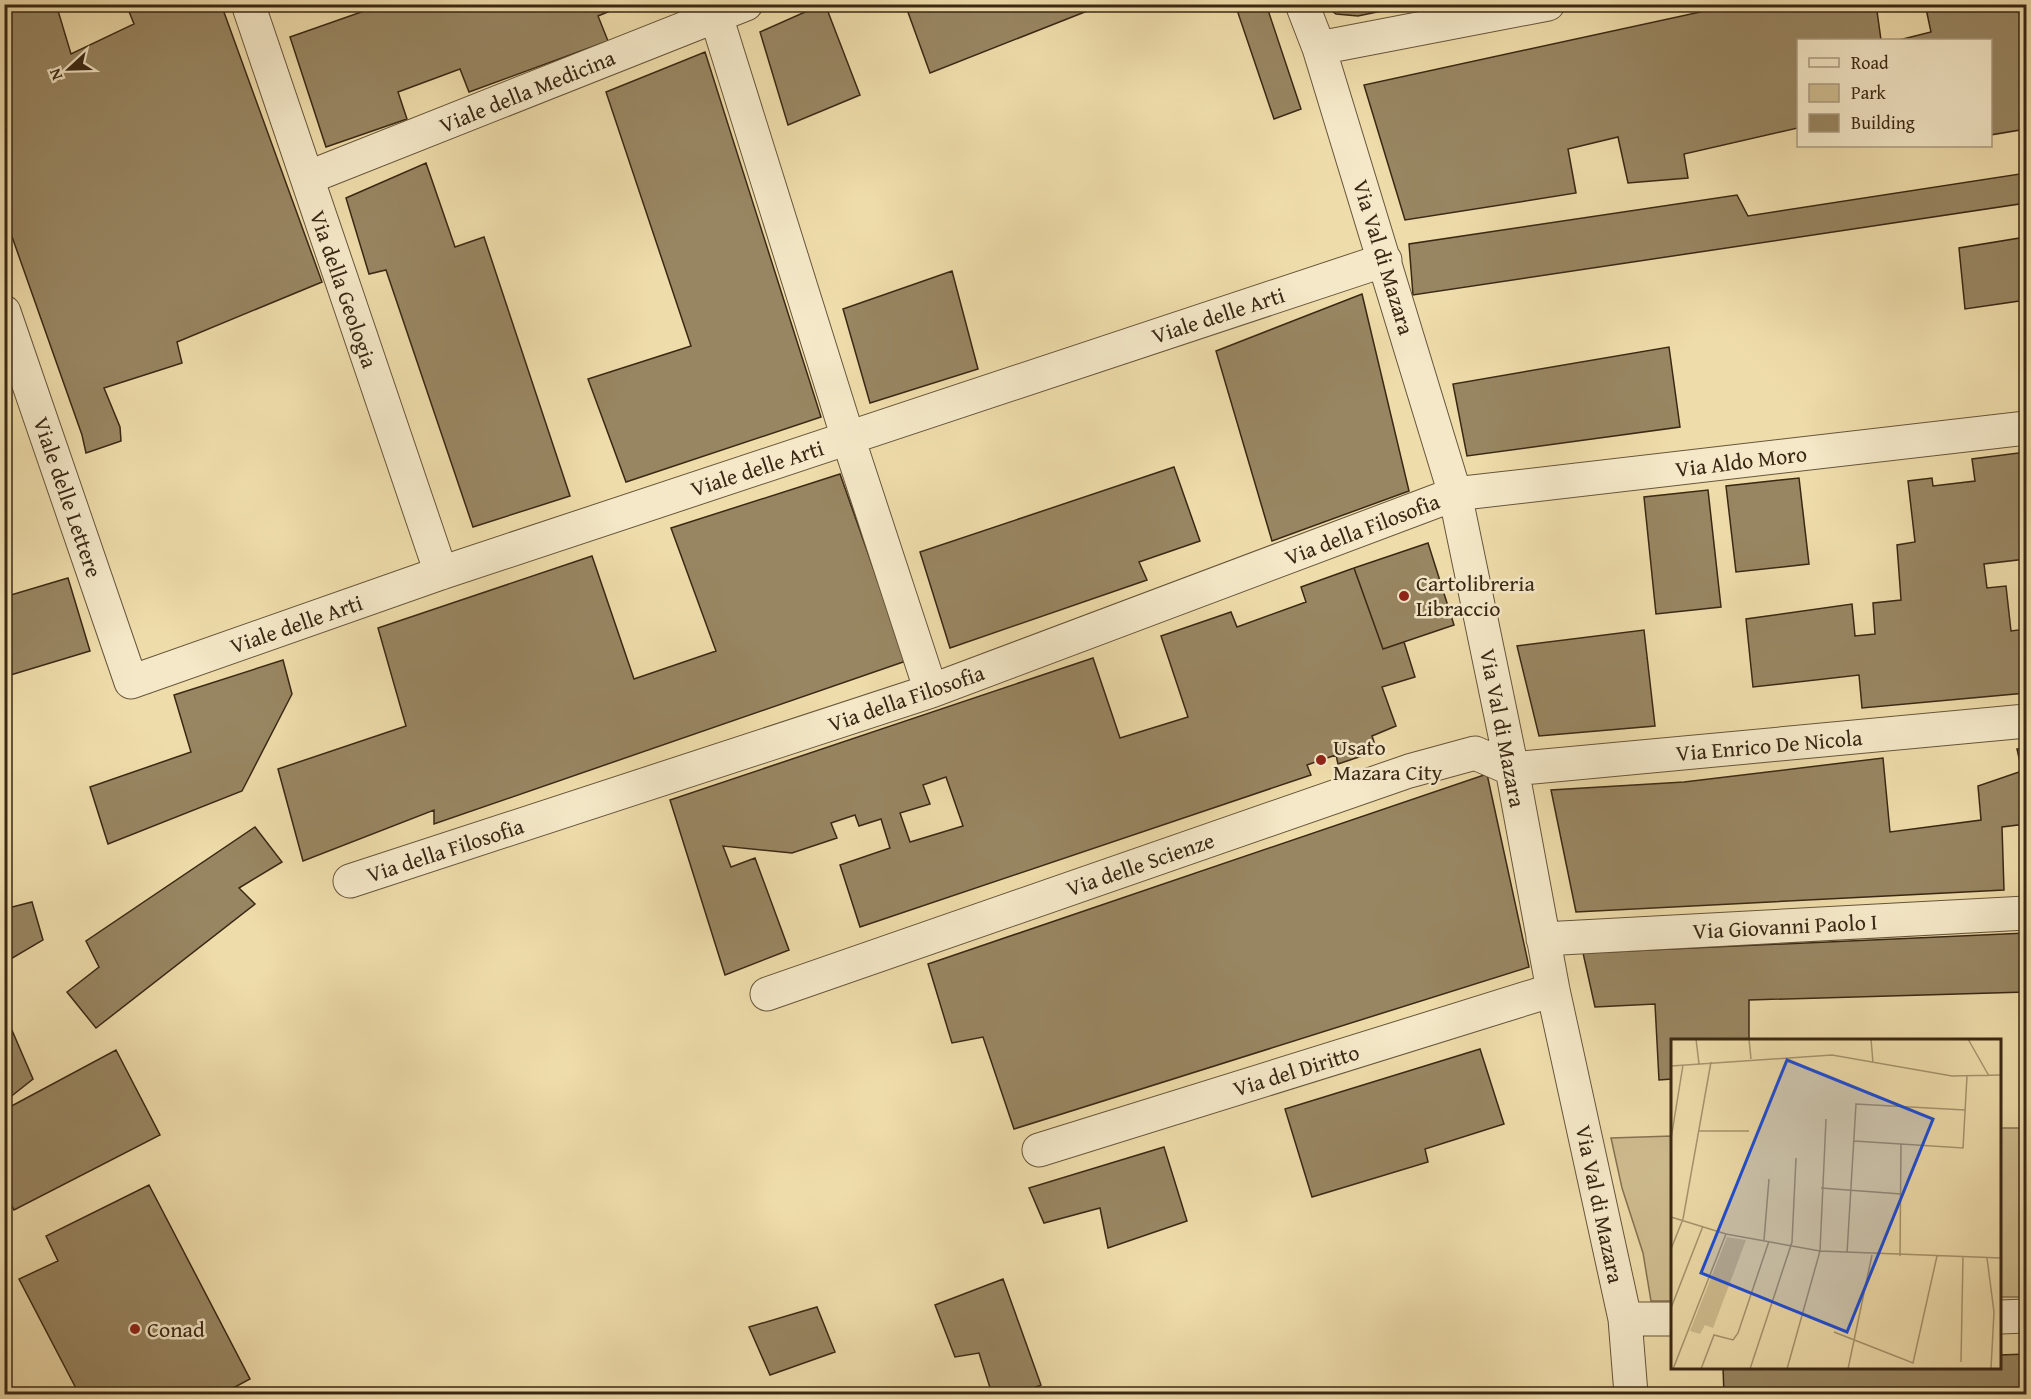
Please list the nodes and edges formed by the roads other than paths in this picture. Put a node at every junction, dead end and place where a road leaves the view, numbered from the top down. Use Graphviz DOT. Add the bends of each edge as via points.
graph roads {
  1 [pos="248,4"];
  2 [pos="746,4"];
  3 [pos="1302,4"];
  4 [pos="1548,4"];
  5 [pos="716,16"];
  6 [pos="1319,48"];
  7 [pos="307,178"];
  8 [pos="1384,260"];
  9 [pos="4,312"];
  10 [pos="2026,428"];
  11 [pos="848,438"];
  12 [pos="1455,494"];
  13 [pos="441,573"];
  14 [pos="131,682"];
  15 [pos="931,691"];
  16 [pos="2026,722"];
  17 [pos="1512,769"];
  18 [pos="350,881"];
  19 [pos="2026,913"];
  20 [pos="1544,939"];
  21 [pos="1552,990"];
  22 [pos="767,994"];
  23 [pos="1039,1150"];
  24 [pos="2026,1316"];
  25 [pos="2001,1317"];
  26 [pos="1625,1319"];
  27 [pos="1671,1319"];
  28 [pos="1631,1395"];
  1 -- 7 [label="street, Via della Geologia"];
  2 -- 5 [label="street, Viale della Medicina"];
  3 -- 6 [label="street, Via Val di Mazara"];
  4 -- 6 [label="street"];
  5 -- 7 [label="street, Viale della Medicina"];
  5 -- 11 [label="street"];
  6 -- 8 [label="street, Via Val di Mazara"];
  7 -- 13 [label="street, Via della Geologia"];
  8 -- 11 [label="street, Viale delle Arti"];
  8 -- 12 [label="street, Via Val di Mazara"];
  9 -- 14 [label="street, Viale delle Lettere"];
  10 -- 12 [label="street, Via Aldo Moro"];
  11 -- 13 [label="street, Viale delle Arti"];
  11 -- 15 [label="street"];
  12 -- 15 [label="street, Via della Filosofia"];
  12 -- 17 [label="street, Via Val di Mazara"];
  13 -- 14 [label="street, Viale delle Arti"];
  15 -- 18 [label="street, Via della Filosofia"];
  16 -- 17 [label="street, Via Enrico De Nicola"];
  17 -- 20 [label="street, Via Val di Mazara"];
  17 -- 22 [label="street, Via delle Scienze" via="1475,753 1409,771"];
  19 -- 20 [label="street, Via Giovanni Paolo I"];
  20 -- 21 [label="street, Via Val di Mazara"];
  21 -- 23 [label="street, Via del Diritto"];
  21 -- 26 [label="street, Via Val di Mazara"];
  24 -- 25 [label="street"];
  26 -- 27 [label="street"];
  26 -- 28 [label="street, Via Val di Mazara"];
}
